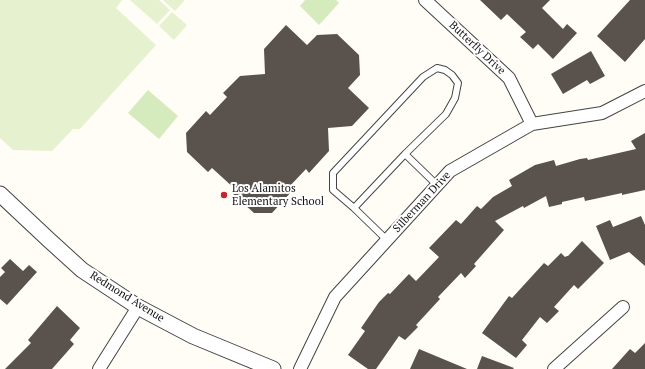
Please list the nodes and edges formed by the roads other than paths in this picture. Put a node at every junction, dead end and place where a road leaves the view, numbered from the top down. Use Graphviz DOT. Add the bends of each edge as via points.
graph roads {
  1 [pos="425,0"];
  2 [pos="645,90"];
  3 [pos="532,124"];
  4 [pos="405,154"];
  5 [pos="437,185"];
  6 [pos="1,197"];
  7 [pos="354,208"];
  8 [pos="387,240"];
  9 [pos="138,307"];
  10 [pos="623,307"];
  11 [pos="99,369"];
  12 [pos="273,369"];
  13 [pos="300,369"];
  14 [pos="554,369"];
  1 -- 3 [label="street, Butterfly Drive" via="510,78"];
  2 -- 3 [label="street, Silberman Drive" via="602,113"];
  3 -- 5 [label="street, Silberman Drive" via="450,170"];
  4 -- 5 [label="lane"];
  4 -- 7 [label="lane"];
  4 -- 7 [label="lane" via="446,114 455,98 458,83 445,70 437,68 423,77 333,173 333,190"];
  5 -- 8 [label="street, Silberman Drive"];
  6 -- 9 [label="street, Redmond Avenue" via="82,270"];
  7 -- 8 [label="lane"];
  8 -- 13 [label="street, Silberman Drive" via="336,297"];
  9 -- 11 [label="street"];
  9 -- 12 [label="street, Redmond Avenue" via="193,336"];
  10 -- 14 [label="street"];
}
